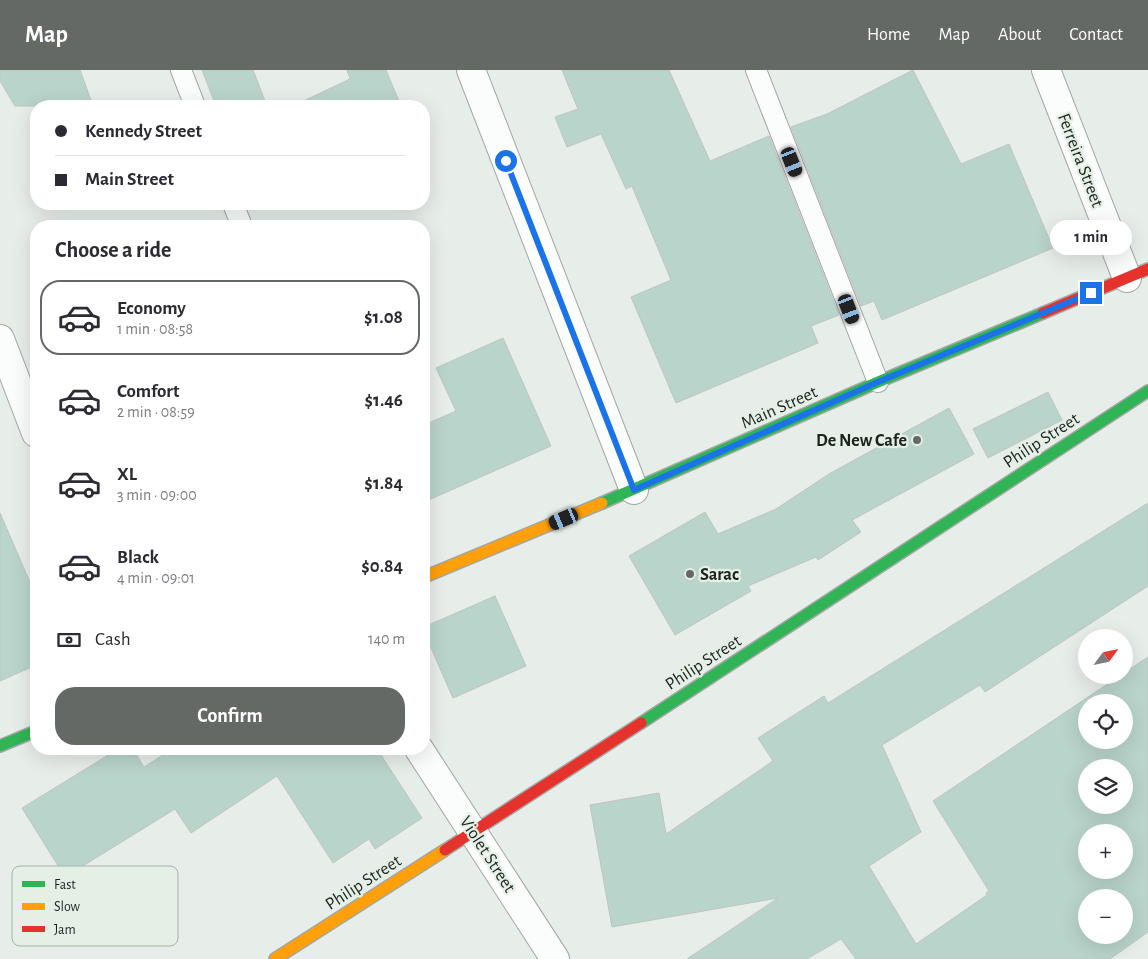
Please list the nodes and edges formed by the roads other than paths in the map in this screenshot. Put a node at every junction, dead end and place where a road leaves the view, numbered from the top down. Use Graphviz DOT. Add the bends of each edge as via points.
graph roads {
  1 [pos="181,70"];
  2 [pos="471,70"];
  3 [pos="756,70"];
  4 [pos="1046,70"];
  5 [pos="193,100"];
  6 [pos="1138,274"];
  7 [pos="0,339"];
  8 [pos="878,382"];
  9 [pos="1148,391"];
  10 [pos="30,417"];
  11 [pos="634,490"];
  12 [pos="430,575"];
  13 [pos="30,734"];
  14 [pos="0,746"];
  15 [pos="423,755"];
  16 [pos="474,832"];
  17 [pos="275,959"];
  18 [pos="555,959"];
  1 -- 5 [label="lane"];
  2 -- 11 [label="street"];
  3 -- 8 [label="lane"];
  4 -- 6 [label="street, Ferreira Street"];
  6 -- 8 [label="street, Main Street"];
  7 -- 10 [label="street"];
  8 -- 11 [label="street, Main Street"];
  9 -- 16 [label="street, Philip Street"];
  11 -- 12 [label="street, Main Street"];
  13 -- 14 [label="street"];
  15 -- 16 [label="street, Violet Street"];
  16 -- 17 [label="street, Philip Street"];
  16 -- 18 [label="street, Violet Street"];
}
